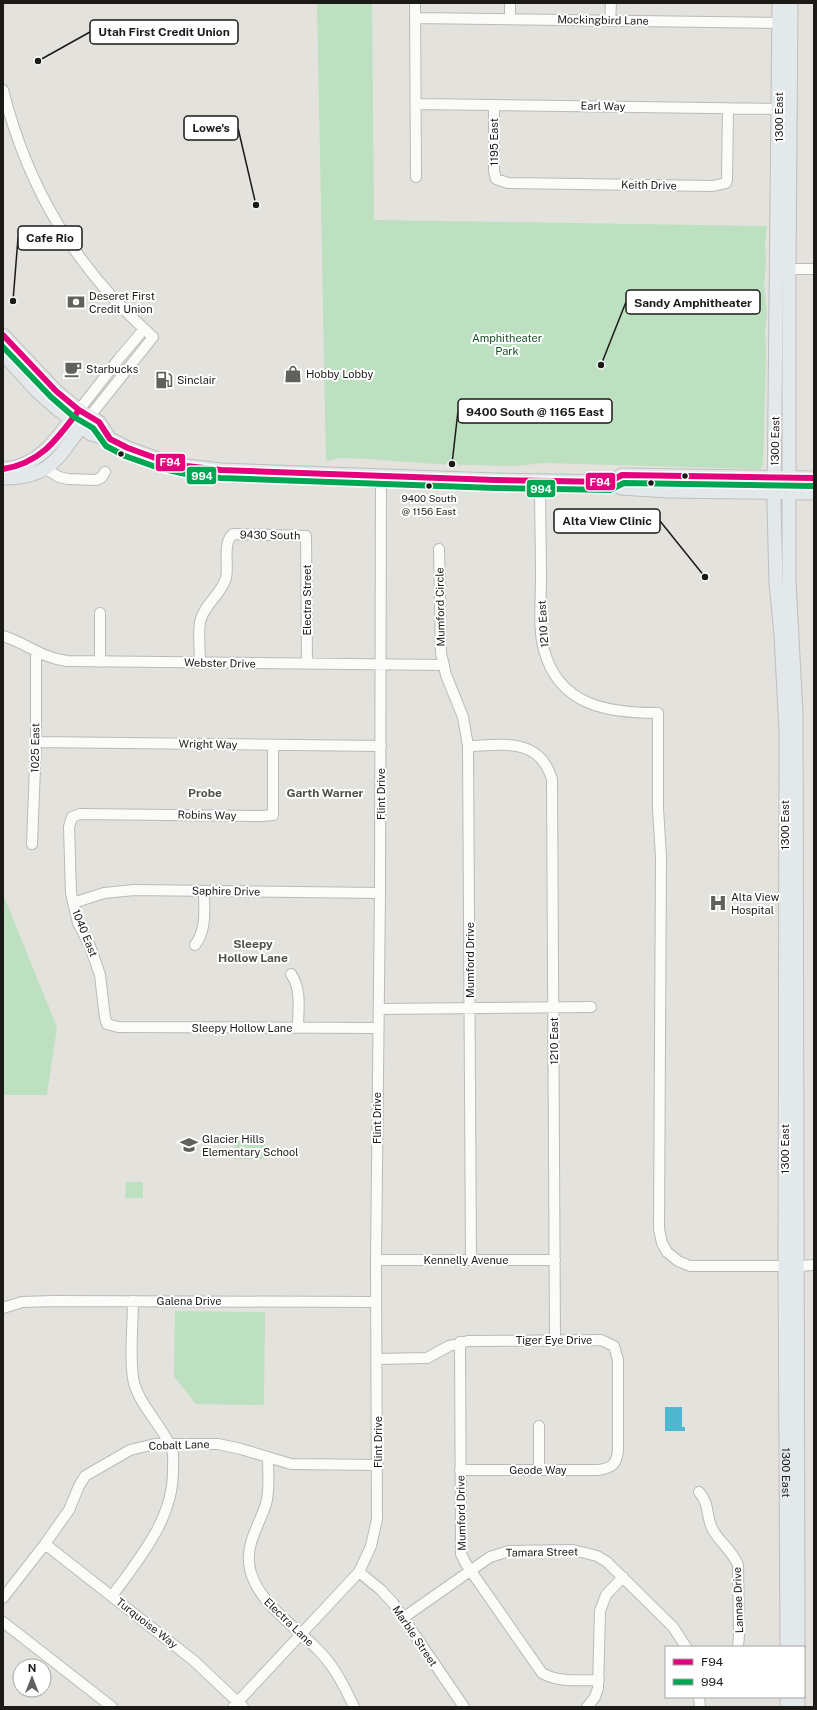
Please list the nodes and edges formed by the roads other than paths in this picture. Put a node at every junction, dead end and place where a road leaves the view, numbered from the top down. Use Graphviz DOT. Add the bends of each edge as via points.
graph roads {
  1 [pos="415,3"];
  2 [pos="510,3"];
  3 [pos="611,3"];
  4 [pos="779,3"];
  5 [pos="791,3"];
  6 [pos="415,18"];
  7 [pos="510,19"];
  8 [pos="610,20"];
  9 [pos="785,23"];
  10 [pos="3,90"];
  11 [pos="416,104"];
  12 [pos="494,105"];
  13 [pos="728,108"];
  14 [pos="785,109"];
  15 [pos="416,177"];
  16 [pos="496,179"];
  17 [pos="783,269"];
  18 [pos="814,269"];
  19 [pos="144,329"];
  20 [pos="3,335"];
  21 [pos="3,354"];
  22 [pos="84,413"];
  23 [pos="76,424"];
  24 [pos="110,439"];
  25 [pos="3,469"];
  26 [pos="46,469"];
  27 [pos="105,472"];
  28 [pos="381,475"];
  29 [pos="3,478"];
  30 [pos="775,478"];
  31 [pos="789,478"];
  32 [pos="814,478"];
  33 [pos="540,480"];
  34 [pos="609,482"];
  35 [pos="774,493"];
  36 [pos="789,493"];
  37 [pos="814,493"];
  38 [pos="306,536"];
  39 [pos="439,549"];
  40 [pos="100,612"];
  41 [pos="3,636"];
  42 [pos="36,652"];
  43 [pos="100,662"];
  44 [pos="200,662"];
  45 [pos="307,664"];
  46 [pos="381,664"];
  47 [pos="444,665"];
  48 [pos="36,742"];
  49 [pos="273,745"];
  50 [pos="381,746"];
  51 [pos="468,746"];
  52 [pos="72,818"];
  53 [pos="32,844"];
  54 [pos="204,891"];
  55 [pos="380,893"];
  56 [pos="73,903"];
  57 [pos="195,945"];
  58 [pos="291,974"];
  59 [pos="591,1007"];
  60 [pos="470,1008"];
  61 [pos="554,1008"];
  62 [pos="379,1009"];
  63 [pos="107,1024"];
  64 [pos="298,1028"];
  65 [pos="378,1028"];
  66 [pos="376,1260"];
  67 [pos="471,1260"];
  68 [pos="555,1260"];
  69 [pos="814,1265"];
  70 [pos="791,1266"];
  71 [pos="133,1301"];
  72 [pos="376,1302"];
  73 [pos="3,1308"];
  74 [pos="555,1340"];
  75 [pos="460,1342"];
  76 [pos="377,1358"];
  77 [pos="539,1426"];
  78 [pos="169,1444"];
  79 [pos="268,1458"];
  80 [pos="378,1465"];
  81 [pos="614,1465"];
  82 [pos="460,1470"];
  83 [pos="539,1470"];
  84 [pos="699,1492"];
  85 [pos="45,1544"];
  86 [pos="470,1571"];
  87 [pos="359,1572"];
  88 [pos="623,1577"];
  89 [pos="112,1596"];
  90 [pos="3,1598"];
  91 [pos="402,1618"];
  92 [pos="3,1622"];
  93 [pos="302,1634"];
  94 [pos="685,1646"];
  95 [pos="738,1646"];
  96 [pos="787,1646"];
  97 [pos="798,1646"];
  98 [pos="599,1680"];
  99 [pos="238,1705"];
  100 [pos="112,1707"];
  101 [pos="354,1707"];
  102 [pos="464,1707"];
  103 [pos="587,1707"];
  1 -- 6 [label="street"];
  2 -- 7 [label="street"];
  3 -- 8 [label="street"];
  4 -- 9 [label="main road, 1300 East"];
  5 -- 9 [label="main road, 1300 East"];
  6 -- 7 [label="street, Mockingbird Lane"];
  6 -- 11 [label="street"];
  7 -- 8 [label="street, Mockingbird Lane"];
  8 -- 9 [label="street, Mockingbird Lane"];
  9 -- 14 [label="main road, 1300 East"];
  10 -- 19 [label="street" via="21,151 56,221 76,252 109,294"];
  11 -- 12 [label="street, Earl Way"];
  11 -- 15 [label="street"];
  12 -- 13 [label="street, Earl Way"];
  12 -- 16 [label="street, 1195 East"];
  13 -- 14 [label="street, Earl Way"];
  13 -- 16 [label="street, Keith Drive" via="726,184 508,183"];
  14 -- 17 [label="main road, 1300 East"];
  17 -- 18 [label="street"];
  17 -- 30 [label="main road, 1300 East"];
  17 -- 31 [label="main road, 1300 East"];
  19 -- 22 [label="street" via="113,366"];
  19 -- 22 [label="street" via="153,337"];
  20 -- 22 [label="main road" via="56,391"];
  21 -- 23 [label="main road" via="37,391"];
  22 -- 23 [label="main road"];
  22 -- 24 [label="main road" via="98,422"];
  23 -- 24 [label="main road" via="91,434"];
  23 -- 25 [label="main road" via="38,457 20,466"];
  23 -- 26 [label="main road" via="59,457"];
  24 -- 28 [label="main road" via="148,456 196,467"];
  26 -- 27 [label="street" via="68,479 96,480"];
  26 -- 29 [label="main road" via="28,477"];
  28 -- 33 [label="main road"];
  28 -- 46 [label="street, Flint Drive"];
  30 -- 31 [label="main road"];
  30 -- 34 [label="main road" via="622,475"];
  30 -- 35 [label="main road, 1300 East"];
  31 -- 32 [label="main road"];
  31 -- 36 [label="main road, 1300 East"];
  33 -- 34 [label="main road"];
  33 -- 70 [label="street, 1210 East" via="541,628 544,650 552,669 567,689 584,701 619,712 658,713 661,857 660,1239 670,1256 690,1266"];
  34 -- 35 [label="main road" via="621,488"];
  35 -- 36 [label="main road"];
  35 -- 70 [label="main road, 1300 East" via="776,583 786,730"];
  36 -- 37 [label="main road"];
  36 -- 70 [label="main road, 1300 East" via="789,582 796,721"];
  38 -- 44 [label="street, 9430 South" via="233,534 228,542 224,583 206,609 200,623"];
  38 -- 45 [label="street, Electra Street"];
  39 -- 47 [label="street, Mumford Circle" via="440,639"];
  40 -- 43 [label="street"];
  41 -- 42 [label="street, Webster Drive"];
  42 -- 43 [label="street, Webster Drive" via="56,660"];
  42 -- 48 [label="street, 1025 East"];
  43 -- 44 [label="street, Webster Drive"];
  44 -- 45 [label="street, Webster Drive"];
  45 -- 46 [label="street, Webster Drive"];
  46 -- 47 [label="street, Webster Drive"];
  46 -- 50 [label="street, Flint Drive"];
  47 -- 51 [label="street, Mumford Drive" via="463,717"];
  48 -- 49 [label="street, Wright Way"];
  48 -- 53 [label="street, 1025 East"];
  49 -- 50 [label="street, Wright Way"];
  49 -- 52 [label="street, Robins Way" via="272,815 80,814"];
  50 -- 55 [label="street, Flint Drive"];
  51 -- 60 [label="street, Mumford Drive"];
  51 -- 61 [label="street, 1210 East" via="518,745 531,750 549,769 552,779"];
  52 -- 56 [label="street, 1040 East" via="69,827 69,870"];
  54 -- 55 [label="street, Saphire Drive"];
  54 -- 56 [label="street, Saphire Drive" via="119,891"];
  54 -- 57 [label="street" via="204,930"];
  55 -- 62 [label="street, Flint Drive"];
  56 -- 63 [label="street, 1040 East" via="78,923 90,946 100,975"];
  58 -- 64 [label="street" via="299,992"];
  59 -- 61 [label="street"];
  60 -- 61 [label="street"];
  60 -- 62 [label="street"];
  60 -- 67 [label="street, Mumford Drive"];
  61 -- 68 [label="street, 1210 East"];
  62 -- 65 [label="street, Flint Drive"];
  63 -- 64 [label="street, Sleepy Hollow Lane" via="126,1027"];
  64 -- 65 [label="street, Sleepy Hollow Lane"];
  65 -- 66 [label="street, Flint Drive"];
  66 -- 67 [label="street, Kennelly Avenue"];
  66 -- 72 [label="street, Flint Drive"];
  67 -- 68 [label="street, Kennelly Avenue"];
  68 -- 74 [label="street, 1210 East"];
  69 -- 70 [label="street"];
  70 -- 96 [label="main road, 1300 East"];
  70 -- 97 [label="main road, 1300 East"];
  71 -- 72 [label="street, Galena Drive"];
  71 -- 73 [label="street, Galena Drive" via="37,1301 22,1302"];
  71 -- 78 [label="street" via="134,1382 140,1398"];
  72 -- 76 [label="street, Flint Drive"];
  74 -- 75 [label="street, Tiger Eye Drive"];
  74 -- 81 [label="street, Tiger Eye Drive" via="601,1340 614,1346 618,1360 618,1458"];
  75 -- 76 [label="street, Tiger Eye Drive" via="427,1358"];
  75 -- 82 [label="street, Mumford Drive"];
  76 -- 80 [label="street, Flint Drive"];
  77 -- 83 [label="street"];
  78 -- 79 [label="street, Cobalt Lane" via="229,1446"];
  78 -- 85 [label="street, Cobalt Lane" via="155,1444 130,1450 85,1476 69,1510"];
  78 -- 89 [label="street" via="173,1454 174,1478 168,1506 147,1548"];
  79 -- 80 [label="street, Cobalt Lane" via="296,1465"];
  79 -- 93 [label="street, Electra Lane" via="268,1498 249,1550 250,1570 264,1598"];
  80 -- 87 [label="street, Flint Drive" via="375,1532"];
  81 -- 83 [label="street, Geode Way" via="598,1470"];
  82 -- 83 [label="street, Geode Way"];
  82 -- 86 [label="street, Mumford Drive" via="460,1547 464,1562"];
  84 -- 95 [label="street, Lannae Drive" via="708,1507 713,1530 738,1565"];
  85 -- 89 [label="street, Turquoise Way"];
  85 -- 90 [label="street, Cobalt Lane"];
  86 -- 88 [label="street, Tamara Street" via="490,1558 509,1551 573,1550 597,1556"];
  86 -- 91 [label="street, Tamara Street"];
  86 -- 98 [label="street, Mumford Drive" via="542,1674 562,1680"];
  87 -- 91 [label="street, Marble Street" via="381,1590"];
  87 -- 93 [label="street, Flint Drive"];
  88 -- 94 [label="street, Tamara Street" via="673,1627"];
  88 -- 98 [label="street" via="606,1595 600,1611"];
  89 -- 99 [label="street, Turquoise Way" via="193,1660"];
  91 -- 102 [label="street, Marble Street"];
  92 -- 100 [label="street"];
  93 -- 99 [label="street, Flint Drive"];
  93 -- 101 [label="street, Electra Lane" via="329,1662 344,1684"];
  98 -- 103 [label="street" via="595,1697"];
}
